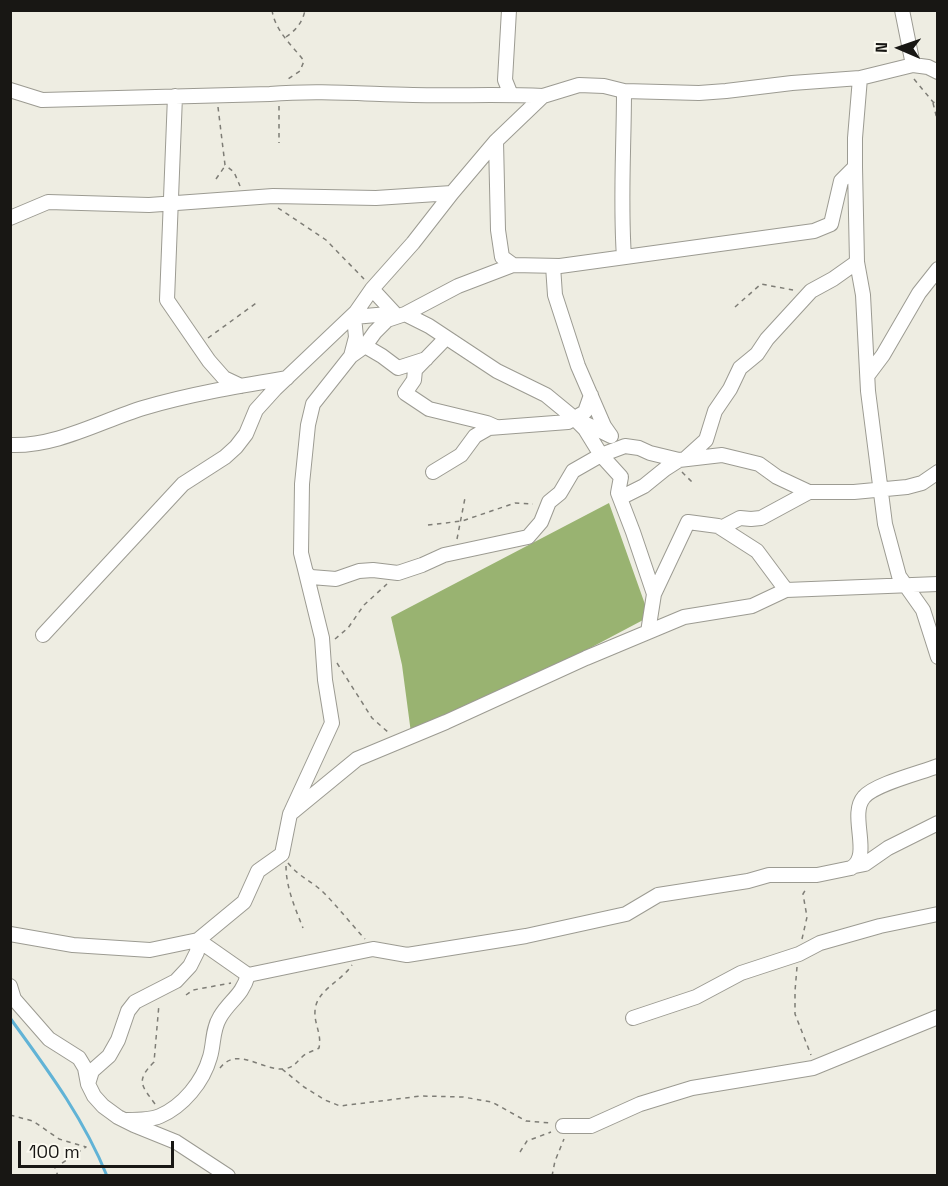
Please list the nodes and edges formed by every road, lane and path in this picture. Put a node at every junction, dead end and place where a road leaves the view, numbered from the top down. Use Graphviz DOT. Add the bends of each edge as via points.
graph roads {
  1 [pos="272,10"];
  2 [pos="305,10"];
  3 [pos="510,10"];
  4 [pos="902,10"];
  5 [pos="285,38"];
  6 [pos="909,66"];
  7 [pos="934,68"];
  8 [pos="860,78"];
  9 [pos="505,80"];
  10 [pos="10,90"];
  11 [pos="624,91"];
  12 [pos="278,93"];
  13 [pos="492,94"];
  14 [pos="218,95"];
  15 [pos="511,95"];
  16 [pos="175,96"];
  17 [pos="543,96"];
  18 [pos="933,102"];
  19 [pos="938,104"];
  20 [pos="938,123"];
  21 [pos="496,141"];
  22 [pos="279,143"];
  23 [pos="938,162"];
  24 [pos="225,165"];
  25 [pos="855,167"];
  26 [pos="216,179"];
  27 [pos="938,179"];
  28 [pos="452,193"];
  29 [pos="273,196"];
  30 [pos="243,198"];
  31 [pos="171,204"];
  32 [pos="10,218"];
  33 [pos="624,257"];
  34 [pos="857,262"];
  35 [pos="513,265"];
  36 [pos="552,266"];
  37 [pos="938,270"];
  38 [pos="372,289"];
  39 [pos="794,290"];
  40 [pos="259,301"];
  41 [pos="735,308"];
  42 [pos="355,315"];
  43 [pos="374,315"];
  44 [pos="401,315"];
  45 [pos="375,332"];
  46 [pos="446,338"];
  47 [pos="198,345"];
  48 [pos="365,346"];
  49 [pos="351,356"];
  50 [pos="426,359"];
  51 [pos="867,375"];
  52 [pos="287,378"];
  53 [pos="242,386"];
  54 [pos="591,396"];
  55 [pos="574,418"];
  56 [pos="591,426"];
  57 [pos="496,427"];
  58 [pos="611,436"];
  59 [pos="593,441"];
  60 [pos="10,445"];
  61 [pos="625,446"];
  62 [pos="601,455"];
  63 [pos="682,460"];
  64 [pos="434,472"];
  65 [pos="938,472"];
  66 [pos="882,488"];
  67 [pos="809,492"];
  68 [pos="465,498"];
  69 [pos="620,498"];
  70 [pos="549,502"];
  71 [pos="459,521"];
  72 [pos="428,525"];
  73 [pos="721,528"];
  74 [pos="444,555"];
  75 [pos="306,573"];
  76 [pos="398,573"];
  77 [pos="938,584"];
  78 [pos="905,585"];
  79 [pos="786,590"];
  80 [pos="654,594"];
  81 [pos="648,632"];
  82 [pos="43,635"];
  83 [pos="323,648"];
  84 [pos="938,657"];
  85 [pos="399,742"];
  86 [pos="938,766"];
  87 [pos="291,814"];
  88 [pos="938,824"];
  89 [pos="855,867"];
  90 [pos="817,875"];
  91 [pos="938,914"];
  92 [pos="303,928"];
  93 [pos="10,934"];
  94 [pos="198,940"];
  95 [pos="367,950"];
  96 [pos="799,954"];
  97 [pos="248,975"];
  98 [pos="10,986"];
  99 [pos="186,995"];
  100 [pos="160,998"];
  101 [pos="938,1017"];
  102 [pos="633,1018"];
  103 [pos="813,1068"];
  104 [pos="282,1069"];
  105 [pos="218,1070"];
  106 [pos="88,1084"];
  107 [pos="10,1115"];
  108 [pos="161,1116"];
  109 [pos="125,1120"];
  110 [pos="568,1126"];
  111 [pos="520,1152"];
  112 [pos="58,1176"];
  113 [pos="228,1176"];
  114 [pos="552,1176"];
  1 -- 5 [label="path"];
  2 -- 5 [label="path" via="303,20"];
  3 -- 9 [label="street"];
  4 -- 6 [label="street"];
  5 -- 12 [label="path" via="304,61 300,71 278,86"];
  6 -- 7 [label="street"];
  6 -- 8 [label="street"];
  6 -- 18 [label="path"];
  8 -- 11 [label="street" via="699,93"];
  8 -- 25 [label="street"];
  9 -- 13 [label="street" via="501,89"];
  9 -- 15 [label="street"];
  10 -- 16 [label="street" via="42,100"];
  11 -- 17 [label="street" via="579,86"];
  11 -- 33 [label="street"];
  12 -- 13 [label="street"];
  12 -- 14 [label="street"];
  12 -- 22 [label="path"];
  13 -- 15 [label="street"];
  14 -- 16 [label="street"];
  14 -- 24 [label="path"];
  15 -- 17 [label="street"];
  16 -- 31 [label="street"];
  17 -- 21 [label="street"];
  18 -- 19 [label="path"];
  18 -- 20 [label="path"];
  21 -- 28 [label="street"];
  21 -- 35 [label="street" via="498,230 502,257"];
  23 -- 27 [label="path"];
  24 -- 26 [label="path"];
  24 -- 30 [label="path" via="234,172"];
  25 -- 33 [label="street" via="841,181 831,224 814,231"];
  25 -- 34 [label="street"];
  28 -- 29 [label="street" via="376,198"];
  28 -- 38 [label="street"];
  29 -- 30 [label="street"];
  29 -- 38 [label="path" via="278,208 326,240"];
  30 -- 31 [label="street"];
  31 -- 32 [label="street" via="48,202"];
  31 -- 47 [label="street" via="167,300"];
  33 -- 36 [label="street"];
  34 -- 51 [label="street" via="863,295"];
  34 -- 63 [label="street" via="811,291 757,354 740,368 715,411 706,440"];
  35 -- 36 [label="street"];
  35 -- 44 [label="street" via="458,286"];
  36 -- 54 [label="street" via="555,295"];
  37 -- 51 [label="street"];
  38 -- 42 [label="street"];
  38 -- 43 [label="street"];
  38 -- 44 [label="street"];
  39 -- 41 [label="path" via="760,284"];
  40 -- 47 [label="path"];
  42 -- 43 [label="street"];
  42 -- 49 [label="street" via="356,337"];
  42 -- 52 [label="street"];
  43 -- 44 [label="street"];
  43 -- 45 [label="street"];
  44 -- 45 [label="street" via="387,320"];
  44 -- 46 [label="street"];
  45 -- 48 [label="street"];
  46 -- 50 [label="street"];
  46 -- 55 [label="street" via="497,371 546,395"];
  47 -- 53 [label="street" via="224,378"];
  48 -- 49 [label="street"];
  48 -- 50 [label="street" via="398,368"];
  49 -- 75 [label="street" via="314,404 308,425 301,553"];
  50 -- 57 [label="street" via="405,393 429,409"];
  51 -- 66 [label="street"];
  52 -- 53 [label="street"];
  52 -- 82 [label="street" via="256,410 236,447 183,484"];
  53 -- 60 [label="street" via="143,408 50,440"];
  54 -- 55 [label="street" via="585,412"];
  54 -- 56 [label="street"];
  54 -- 58 [label="street"];
  55 -- 56 [label="street"];
  55 -- 57 [label="street" via="568,422"];
  55 -- 59 [label="street"];
  56 -- 58 [label="street"];
  56 -- 59 [label="street"];
  57 -- 64 [label="street" via="475,436 461,454"];
  58 -- 61 [label="street"];
  59 -- 62 [label="street"];
  61 -- 62 [label="street"];
  61 -- 63 [label="street"];
  62 -- 69 [label="street" via="621,477"];
  62 -- 70 [label="street" via="573,471 560,493"];
  63 -- 67 [label="street" via="722,455 759,464"];
  63 -- 69 [label="street"];
  65 -- 66 [label="street" via="922,483"];
  66 -- 67 [label="street"];
  66 -- 78 [label="street" via="885,524"];
  67 -- 73 [label="street" via="761,518 740,518"];
  68 -- 71 [label="path"];
  69 -- 80 [label="street"];
  70 -- 71 [label="path" via="515,503"];
  70 -- 74 [label="street" via="541,522 528,537"];
  71 -- 72 [label="path"];
  71 -- 74 [label="path" via="456,544"];
  73 -- 79 [label="street" via="757,551"];
  73 -- 80 [label="street" via="688,522"];
  74 -- 76 [label="street"];
  75 -- 76 [label="street" via="319,579 336,579 359,571"];
  75 -- 83 [label="street"];
  76 -- 83 [label="path" via="364,605 348,628"];
  77 -- 78 [label="street"];
  78 -- 79 [label="street"];
  78 -- 84 [label="street" via="923,610"];
  79 -- 81 [label="street" via="752,606 684,616"];
  80 -- 81 [label="street"];
  81 -- 85 [label="street"];
  83 -- 85 [label="path" via="372,718"];
  83 -- 87 [label="street" via="332,723"];
  85 -- 87 [label="street" via="357,759"];
  86 -- 89 [label="street" via="865,796 858,811 861,850"];
  87 -- 94 [label="street" via="282,855 258,871 244,902"];
  88 -- 89 [label="street"];
  89 -- 90 [label="street"];
  90 -- 95 [label="street" via="769,875 658,895 626,914 526,936 407,955"];
  90 -- 96 [label="path" via="802,894 807,917"];
  91 -- 96 [label="street" via="820,943"];
  92 -- 95 [label="path" via="293,904 285,859 298,875 326,895"];
  93 -- 94 [label="street" via="73,945 150,950"];
  94 -- 97 [label="street"];
  94 -- 106 [label="street" via="197,952 183,974 135,1002 128,1011 118,1040 109,1056 92,1071"];
  95 -- 97 [label="street"];
  95 -- 104 [label="path" via="347,974 319,996 315,1012 320,1048"];
  96 -- 102 [label="street" via="741,973 696,997"];
  96 -- 103 [label="path" via="795,1014 811,1051"];
  97 -- 99 [label="path"];
  97 -- 108 [label="street" via="244,987 220,1016 200,1081 179,1104"];
  98 -- 106 [label="street" via="14,999 49,1039 79,1058"];
  100 -- 108 [label="path" via="154,1062 142,1079 142,1087"];
  101 -- 103 [label="street"];
  103 -- 110 [label="street" via="692,1088 640,1104 591,1126"];
  104 -- 105 [label="path" via="240,1057"];
  104 -- 110 [label="path" via="304,1087 340,1106 420,1096 463,1097 492,1102 526,1121"];
  106 -- 109 [label="street" via="104,1106"];
  107 -- 112 [label="path" via="33,1121 59,1139 86,1147 56,1168"];
  108 -- 109 [label="street"];
  109 -- 113 [label="street" via="176,1142"];
  110 -- 111 [label="path" via="528,1141"];
  110 -- 114 [label="path"];
}
